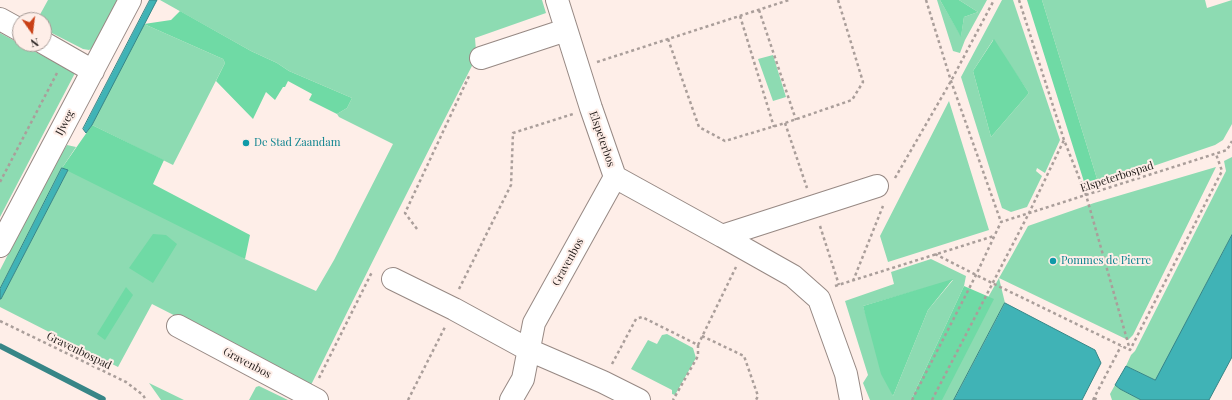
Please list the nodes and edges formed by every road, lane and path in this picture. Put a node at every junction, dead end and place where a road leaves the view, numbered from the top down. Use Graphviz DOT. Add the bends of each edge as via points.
graph roads {
  1 [pos="130,0"];
  2 [pos="557,0"];
  3 [pos="789,0"];
  4 [pos="838,0"];
  5 [pos="926,0"];
  6 [pos="994,0"];
  7 [pos="1019,0"];
  8 [pos="759,10"];
  9 [pos="740,16"];
  10 [pos="0,19"];
  11 [pos="12,26"];
  12 [pos="566,30"];
  13 [pos="668,39"];
  14 [pos="52,47"];
  15 [pos="66,55"];
  16 [pos="481,58"];
  17 [pos="578,68"];
  18 [pos="93,71"];
  19 [pos="951,81"];
  20 [pos="591,108"];
  21 [pos="796,120"];
  22 [pos="774,127"];
  23 [pos="1064,140"];
  24 [pos="1232,141"];
  25 [pos="1216,154"];
  26 [pos="615,177"];
  27 [pos="0,182"];
  28 [pos="881,194"];
  29 [pos="1086,195"];
  30 [pos="1029,213"];
  31 [pos="1001,222"];
  32 [pos="417,228"];
  33 [pos="994,235"];
  34 [pos="722,236"];
  35 [pos="0,246"];
  36 [pos="744,249"];
  37 [pos="936,254"];
  38 [pos="976,275"];
  39 [pos="393,279"];
  40 [pos="853,280"];
  41 [pos="992,283"];
  42 [pos="813,294"];
  43 [pos="452,308"];
  44 [pos="0,321"];
  45 [pos="178,326"];
  46 [pos="702,336"];
  47 [pos="698,346"];
  48 [pos="1121,346"];
  49 [pos="529,350"];
  50 [pos="1130,350"];
  51 [pos="603,382"];
  52 [pos="314,398"];
  53 [pos="1094,399"];
  54 [pos="146,400"];
  55 [pos="408,400"];
  56 [pos="511,400"];
  57 [pos="639,400"];
  58 [pos="673,400"];
  59 [pos="756,400"];
  60 [pos="851,400"];
  61 [pos="912,400"];
  62 [pos="932,400"];
  63 [pos="1098,400"];
  1 -- 18 [label="street, IJweg"];
  2 -- 12 [label="street, Elspeterbos"];
  3 -- 8 [label="path"];
  4 -- 21 [label="path" via="863,82 852,100"];
  5 -- 19 [label="path"];
  6 -- 19 [label="path"];
  7 -- 23 [label="path"];
  8 -- 9 [label="path"];
  8 -- 21 [label="path"];
  9 -- 13 [label="path"];
  9 -- 22 [label="path"];
  10 -- 11 [label="street"];
  12 -- 16 [label="street"];
  12 -- 17 [label="street, Elspeterbos"];
  13 -- 17 [label="path"];
  13 -- 22 [label="path" via="699,127 725,141"];
  14 -- 15 [label="street"];
  15 -- 18 [label="street"];
  15 -- 27 [label="path"];
  16 -- 32 [label="path" via="477,61 405,213"];
  17 -- 20 [label="street, Elspeterbos"];
  18 -- 35 [label="street, IJweg"];
  19 -- 28 [label="path" via="894,180"];
  19 -- 31 [label="path"];
  20 -- 26 [label="street, Elspeterbos"];
  20 -- 43 [label="path" via="512,133 511,185"];
  21 -- 22 [label="path"];
  23 -- 29 [label="path"];
  23 -- 30 [label="path"];
  24 -- 25 [label="path, Elspeterbospad" via="1227,150"];
  25 -- 29 [label="path, Elspeterbospad"];
  25 -- 50 [label="path" via="1222,171"];
  26 -- 34 [label="street, Elspeterbos"];
  26 -- 49 [label="street, Gravenbos" via="534,323"];
  28 -- 34 [label="street"];
  28 -- 40 [label="path"];
  29 -- 30 [label="path, Elspeterbospad"];
  29 -- 50 [label="path"];
  30 -- 31 [label="path, Elspeterbospad"];
  30 -- 41 [label="path"];
  31 -- 33 [label="path"];
  33 -- 37 [label="path"];
  33 -- 38 [label="path"];
  34 -- 36 [label="street, Elspeterbos"];
  36 -- 42 [label="street, Elspeterbos" via="793,276"];
  36 -- 46 [label="path"];
  37 -- 38 [label="path"];
  37 -- 40 [label="path"];
  38 -- 41 [label="path"];
  38 -- 61 [label="path"];
  39 -- 43 [label="street"];
  39 -- 52 [label="path" via="372,272"];
  40 -- 42 [label="path"];
  41 -- 48 [label="path"];
  41 -- 62 [label="path"];
  42 -- 60 [label="street, Elspeterbos" via="819,299 846,374"];
  43 -- 49 [label="street"];
  43 -- 55 [label="path"];
  44 -- 54 [label="path, Gravenbospad" via="126,382"];
  45 -- 52 [label="street, Gravenbos"];
  46 -- 47 [label="path"];
  46 -- 59 [label="path" via="744,356 758,396"];
  47 -- 51 [label="path" via="642,317 636,319"];
  47 -- 58 [label="path" via="698,356"];
  48 -- 50 [label="path"];
  48 -- 53 [label="path"];
  49 -- 51 [label="street"];
  49 -- 56 [label="street, Gravenbos" via="523,379"];
  51 -- 57 [label="street"];
  53 -- 63 [label="path"];
}
